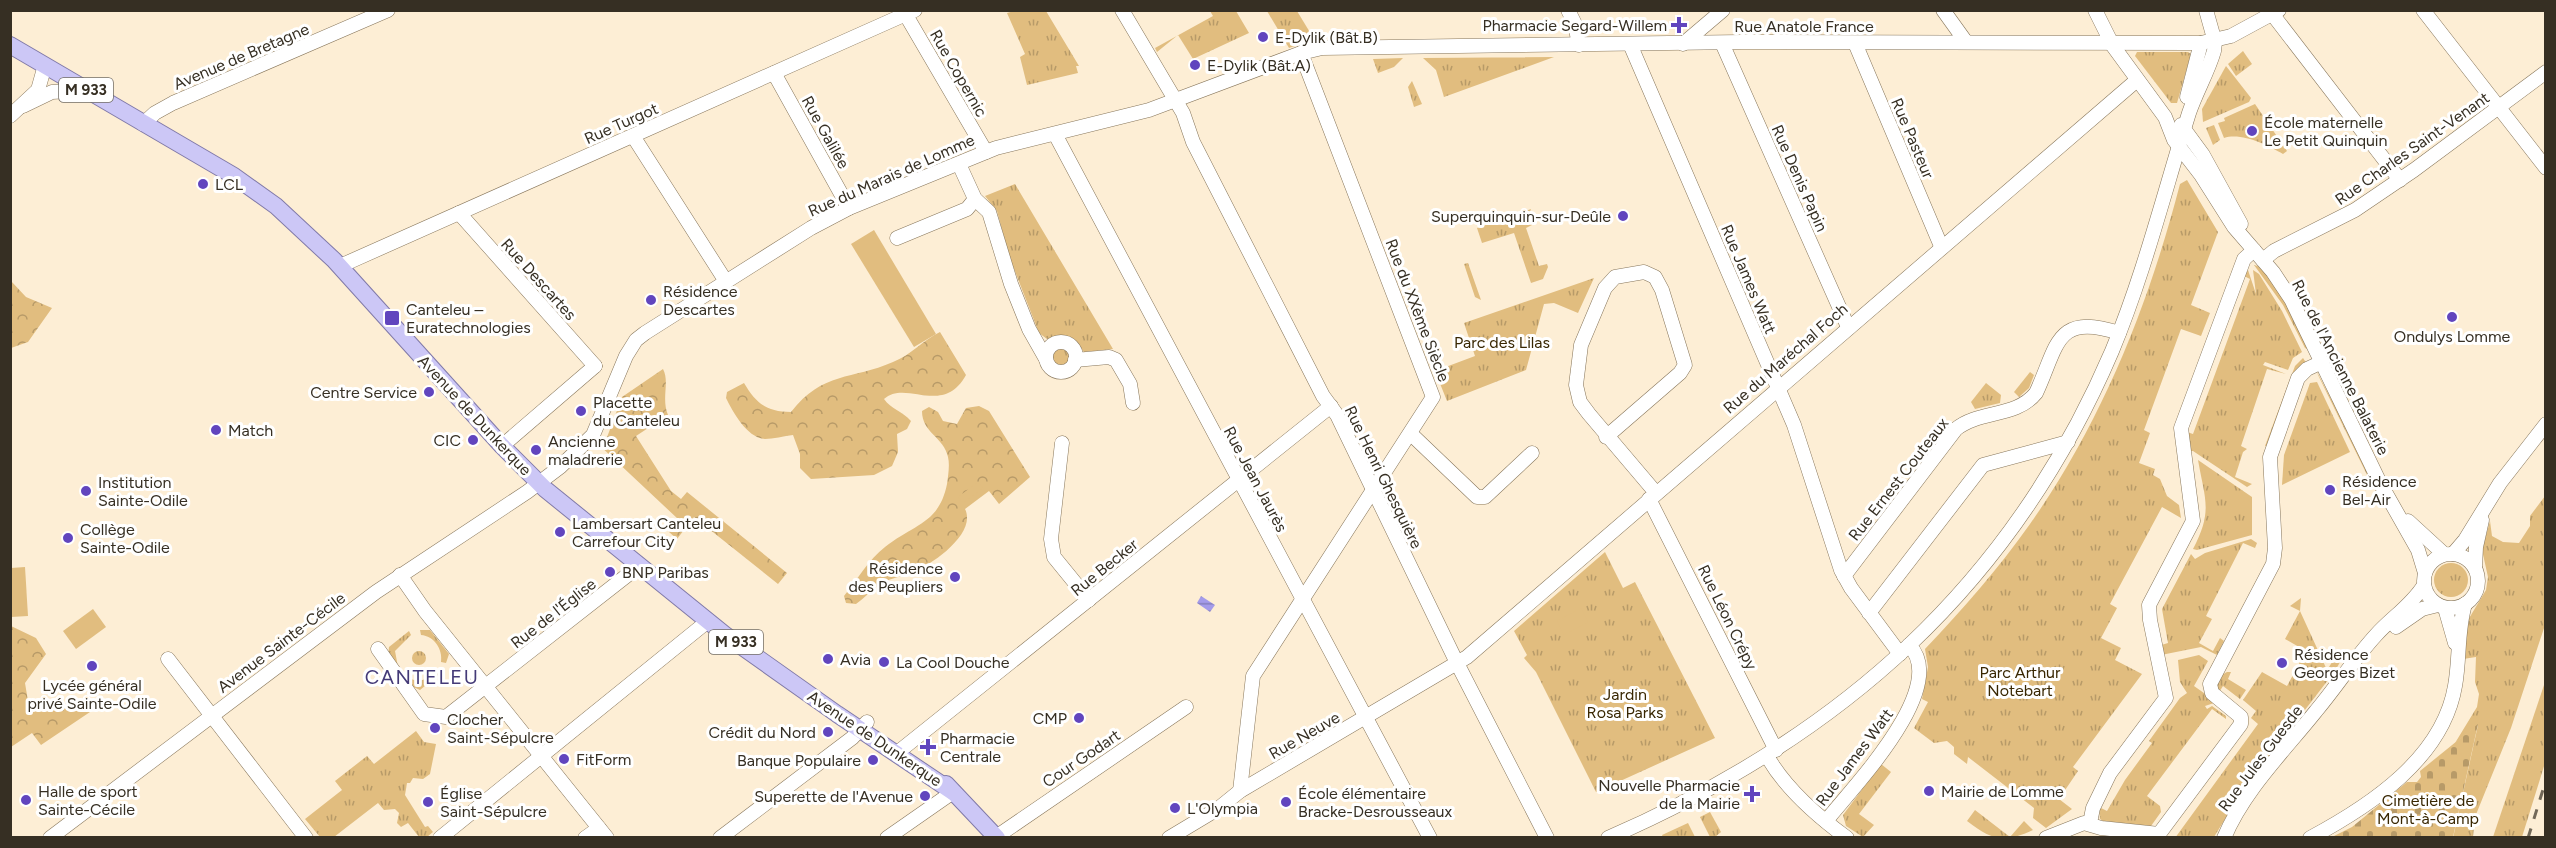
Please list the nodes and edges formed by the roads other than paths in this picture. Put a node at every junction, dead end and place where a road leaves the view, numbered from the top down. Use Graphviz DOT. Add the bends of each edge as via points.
graph roads {
  1 [pos="388,10"];
  2 [pos="1122,10"];
  3 [pos="1568,10"];
  4 [pos="1723,10"];
  5 [pos="1943,10"];
  6 [pos="2095,10"];
  7 [pos="2206,10"];
  8 [pos="2423,10"];
  9 [pos="908,12"];
  10 [pos="2276,13"];
  11 [pos="1966,42"];
  12 [pos="2112,42"];
  13 [pos="1722,43"];
  14 [pos="1855,43"];
  15 [pos="2208,43"];
  16 [pos="1630,44"];
  17 [pos="1683,44"];
  18 [pos="10,45"];
  19 [pos="1579,45"];
  20 [pos="1322,48"];
  21 [pos="1301,53"];
  22 [pos="45,65"];
  23 [pos="2546,72"];
  24 [pos="774,73"];
  25 [pos="2137,80"];
  26 [pos="85,90"];
  27 [pos="1175,100"];
  28 [pos="23,106"];
  29 [pos="2498,107"];
  30 [pos="10,116"];
  31 [pos="2165,117"];
  32 [pos="143,124"];
  33 [pos="2182,126"];
  34 [pos="1055,134"];
  35 [pos="633,136"];
  36 [pos="2177,143"];
  37 [pos="986,152"];
  38 [pos="959,164"];
  39 [pos="2546,168"];
  40 [pos="2400,180"];
  41 [pos="975,199"];
  42 [pos="849,208"];
  43 [pos="459,213"];
  44 [pos="897,238"];
  45 [pos="1941,246"];
  46 [pos="2258,255"];
  47 [pos="340,266"];
  48 [pos="725,280"];
  49 [pos="1848,327"];
  50 [pos="2119,333"];
  51 [pos="1046,359"];
  52 [pos="1075,360"];
  53 [pos="2322,362"];
  54 [pos="595,366"];
  55 [pos="619,372"];
  56 [pos="1777,387"];
  57 [pos="1132,403"];
  58 [pos="1331,406"];
  59 [pos="2546,424"];
  60 [pos="1411,434"];
  61 [pos="1606,437"];
  62 [pos="1062,442"];
  63 [pos="2068,442"];
  64 [pos="502,446"];
  65 [pos="1532,453"];
  66 [pos="1238,480"];
  67 [pos="539,483"];
  68 [pos="1372,491"];
  69 [pos="1653,496"];
  70 [pos="2392,504"];
  71 [pos="2486,507"];
  72 [pos="2449,554"];
  73 [pos="639,566"];
  74 [pos="2475,567"];
  75 [pos="400,575"];
  76 [pos="1844,576"];
  77 [pos="2424,579"];
  78 [pos="1302,598"];
  79 [pos="1089,600"];
  80 [pos="2465,604"];
  81 [pos="2441,607"];
  82 [pos="1869,613"];
  83 [pos="708,621"];
  84 [pos="378,650"];
  85 [pos="1905,650"];
  86 [pos="168,659"];
  87 [pos="1457,663"];
  88 [pos="2457,669"];
  89 [pos="486,686"];
  90 [pos="2325,700"];
  91 [pos="1186,707"];
  92 [pos="210,715"];
  93 [pos="1365,718"];
  94 [pos="864,726"];
  95 [pos="900,750"];
  96 [pos="1772,753"];
  97 [pos="542,756"];
  98 [pos="1240,791"];
  99 [pos="953,792"];
  100 [pos="2090,823"];
  101 [pos="1830,829"];
  102 [pos="603,832"];
  103 [pos="2068,833"];
  104 [pos="50,837"];
  105 [pos="306,837"];
  106 [pos="440,837"];
  107 [pos="585,837"];
  108 [pos="720,837"];
  109 [pos="887,837"];
  110 [pos="996,837"];
  111 [pos="1169,837"];
  112 [pos="1430,837"];
  113 [pos="1547,837"];
  114 [pos="1608,837"];
  115 [pos="1847,837"];
  116 [pos="2046,837"];
  117 [pos="2224,837"];
  118 [pos="2310,837"];
  1 -- 32 [label="street, Avenue de Bretagne" via="173,103"];
  2 -- 27 [label="street, Rue Henri Ghesquière"];
  3 -- 19 [label="street"];
  4 -- 17 [label="street"];
  5 -- 11 [label="street"];
  6 -- 12 [label="street, Rue de l'Ancienne Balaterie"];
  7 -- 15 [label="street"];
  8 -- 29 [label="street"];
  9 -- 24 [label="street, Rue Turgot"];
  9 -- 37 [label="street, Rue Copernic"];
  10 -- 15 [label="street, Rue Anatole France"];
  10 -- 40 [label="street"];
  11 -- 12 [label="street, Rue Anatole France"];
  11 -- 14 [label="street, Rue Anatole France"];
  12 -- 15 [label="street, Rue Anatole France"];
  12 -- 25 [label="street, Rue de l'Ancienne Balaterie"];
  13 -- 14 [label="street, Rue Anatole France"];
  13 -- 17 [label="street, Rue Anatole France"];
  13 -- 49 [label="street, Rue Denis Papin"];
  14 -- 45 [label="street, Rue Pasteur"];
  15 -- 33 [label="street" via="2213,56"];
  16 -- 17 [label="street, Rue Anatole France"];
  16 -- 19 [label="street, Rue Anatole France"];
  16 -- 56 [label="street, Rue James Watt"];
  18 -- 22 [label="main road, Avenue de Dunkerque / M 933"];
  19 -- 20 [label="street, Rue Anatole France"];
  20 -- 21 [label="street, Rue du Marais de Lomme"];
  21 -- 27 [label="street, Rue du Marais de Lomme"];
  21 -- 60 [label="street, Rue du XXème Siècle" via="1432,392 1432,401"];
  22 -- 26 [label="main road, Avenue de Dunkerque / M 933"];
  22 -- 28 [label="street" via="38,90"];
  23 -- 29 [label="street, Rue Charles Saint-Venant"];
  24 -- 35 [label="street, Rue Turgot"];
  24 -- 42 [label="street, Rue Galilée"];
  25 -- 31 [label="street, Rue de l'Ancienne Balaterie"];
  25 -- 45 [label="street, Rue du Maréchal Foch"];
  26 -- 28 [label="street" via="52,92"];
  26 -- 32 [label="main road, Avenue de Dunkerque / M 933"];
  27 -- 34 [label="street, Rue du Marais de Lomme"];
  27 -- 58 [label="street, Rue Henri Ghesquière"];
  28 -- 30 [label="street"];
  29 -- 39 [label="street"];
  29 -- 40 [label="street, Rue Charles Saint-Venant"];
  31 -- 33 [label="street, Rue de l'Ancienne Balaterie"];
  31 -- 36 [label="street, Rue de l'Ancienne Balaterie"];
  32 -- 47 [label="main road, Avenue de Dunkerque / M 933" via="262,195"];
  33 -- 36 [label="street"];
  33 -- 46 [label="street, Rue de l'Ancienne Balaterie"];
  34 -- 37 [label="street, Rue du Marais de Lomme"];
  34 -- 66 [label="street, Rue Jean Jaurès"];
  35 -- 43 [label="street, Rue Turgot"];
  35 -- 48 [label="street"];
  36 -- 46 [label="street, Rue de l'Ancienne Balaterie"];
  36 -- 50 [label="street" via="2155,227"];
  37 -- 38 [label="street, Rue du Marais de Lomme"];
  38 -- 41 [label="street"];
  38 -- 42 [label="street, Rue du Marais de Lomme"];
  40 -- 46 [label="street, Rue Charles Saint-Venant" via="2343,218"];
  41 -- 44 [label="street" via="967,209"];
  41 -- 51 [label="street" via="989,212 1015,293"];
  42 -- 48 [label="street, Rue du Marais de Lomme"];
  43 -- 47 [label="street, Rue Turgot"];
  43 -- 54 [label="street, Rue Descartes"];
  45 -- 49 [label="street, Rue du Maréchal Foch"];
  46 -- 53 [label="street, Rue de l'Ancienne Balaterie" via="2291,299"];
  46 -- 100 [label="street" via="2244,259 2181,428 2193,519 2149,605 2166,698 2110,773"];
  47 -- 64 [label="main road, Avenue de Dunkerque / M 933"];
  48 -- 55 [label="street, Rue du Marais de Lomme" via="636,340"];
  49 -- 56 [label="street, Rue du Maréchal Foch"];
  50 -- 63 [label="street"];
  50 -- 76 [label="street, Rue Ernest Couteaux" via="2091,325 2071,329 2058,342 2030,400 1956,429"];
  51 -- 52 [label="street" via="1051,368 1060,371 1070,368"];
  51 -- 52 [label="street" via="1047,350 1058,342 1071,346"];
  52 -- 57 [label="street" via="1116,360 1130,384"];
  53 -- 70 [label="street, Rue de l'Ancienne Balaterie"];
  53 -- 100 [label="street" via="2298,378 2270,457 2273,564 2210,684 2212,693 2241,717 2241,724 2159,834 2101,828"];
  54 -- 55 [label="street"];
  54 -- 64 [label="street"];
  55 -- 67 [label="street, Rue du Marais de Lomme" via="593,435"];
  56 -- 69 [label="street, Rue du Maréchal Foch"];
  56 -- 76 [label="street, Rue James Watt" via="1794,425"];
  58 -- 66 [label="street, Rue Becker"];
  58 -- 68 [label="street, Rue Henri Ghesquière"];
  59 -- 71 [label="street"];
  60 -- 65 [label="street" via="1477,497 1485,497"];
  60 -- 68 [label="street, Rue du XXème Siècle"];
  61 -- 61 [label="street, Rue Léon Crépy" via="1685,365 1662,290 1655,277 1644,272 1615,277 1605,288 1581,345 1576,385 1580,402"];
  61 -- 69 [label="street, Rue Léon Crépy"];
  62 -- 79 [label="street" via="1051,539 1054,557"];
  63 -- 82 [label="street" via="1983,465"];
  63 -- 85 [label="street" via="1993,555 1950,606"];
  64 -- 67 [label="main road, Avenue de Dunkerque / M 933"];
  66 -- 78 [label="street, Rue Jean Jaurès"];
  66 -- 79 [label="street, Rue Becker"];
  67 -- 73 [label="main road, Avenue de Dunkerque / M 933"];
  67 -- 75 [label="street, Avenue Sainte-Cécile"];
  68 -- 78 [label="street, Rue du XXème Siècle"];
  68 -- 87 [label="street, Rue Henri Ghesquière"];
  69 -- 87 [label="street, Rue du Maréchal Foch"];
  69 -- 96 [label="street, Rue Léon Crépy"];
  70 -- 72 [label="street, Rue de l'Ancienne Balaterie" via="2428,542"];
  70 -- 77 [label="street, Rue de l'Ancienne Balaterie" via="2418,550"];
  71 -- 72 [label="street"];
  71 -- 74 [label="street"];
  72 -- 74 [label="street" via="2467,559"];
  72 -- 77 [label="street" via="2432,561"];
  73 -- 83 [label="main road, Avenue de Dunkerque / M 933"];
  73 -- 89 [label="street, Rue de l'Église"];
  74 -- 80 [label="street" via="2477,588"];
  75 -- 89 [label="street"];
  75 -- 92 [label="street, Avenue Sainte-Cécile"];
  76 -- 82 [label="street, Rue James Watt"];
  77 -- 81 [label="street" via="2430,598"];
  77 -- 90 [label="street, Rue Jules Guesde" via="2413,600 2370,641"];
  78 -- 93 [label="street, Rue Jean Jaurès"];
  78 -- 98 [label="street, Rue du XXème Siècle" via="1253,676"];
  79 -- 95 [label="street, Rue Becker"];
  80 -- 81 [label="street"];
  80 -- 88 [label="street"];
  81 -- 88 [label="street" via="2452,628"];
  81 -- 90 [label="street, Rue Jules Guesde" via="2422,609 2397,626"];
  82 -- 85 [label="street, Rue James Watt"];
  83 -- 94 [label="main road, Avenue de Dunkerque / M 933" via="796,684"];
  83 -- 97 [label="street"];
  84 -- 89 [label="street, Rue de l'Église" via="424,714 446,717"];
  85 -- 96 [label="street" via="1836,708"];
  85 -- 101 [label="street, Rue James Watt" via="1918,659 1920,674 1907,715"];
  86 -- 92 [label="street"];
  87 -- 93 [label="street, Rue Neuve"];
  87 -- 113 [label="street, Rue Henri Ghesquière"];
  88 -- 118 [label="street" via="2445,722 2418,759 2371,801"];
  89 -- 97 [label="street"];
  90 -- 117 [label="street, Rue Jules Guesde" via="2255,787"];
  91 -- 110 [label="street, Cour Godart"];
  92 -- 104 [label="street, Avenue Sainte-Cécile"];
  92 -- 105 [label="street"];
  93 -- 98 [label="street, Rue Neuve"];
  93 -- 112 [label="street, Rue Jean Jaurès"];
  94 -- 95 [label="main road, Avenue de Dunkerque / M 933"];
  94 -- 108 [label="street"];
  95 -- 99 [label="main road, Avenue de Dunkerque / M 933"];
  96 -- 101 [label="street, Rue Léon Crépy" via="1780,776"];
  96 -- 114 [label="street" via="1689,800"];
  97 -- 102 [label="street"];
  97 -- 106 [label="street"];
  98 -- 111 [label="street, Rue Neuve"];
  99 -- 109 [label="street"];
  99 -- 110 [label="main road, Avenue de Dunkerque / M 933"];
  100 -- 103 [label="street"];
  101 -- 115 [label="street, Rue Léon Crépy"];
  102 -- 107 [label="street"];
  103 -- 116 [label="street"];
}
